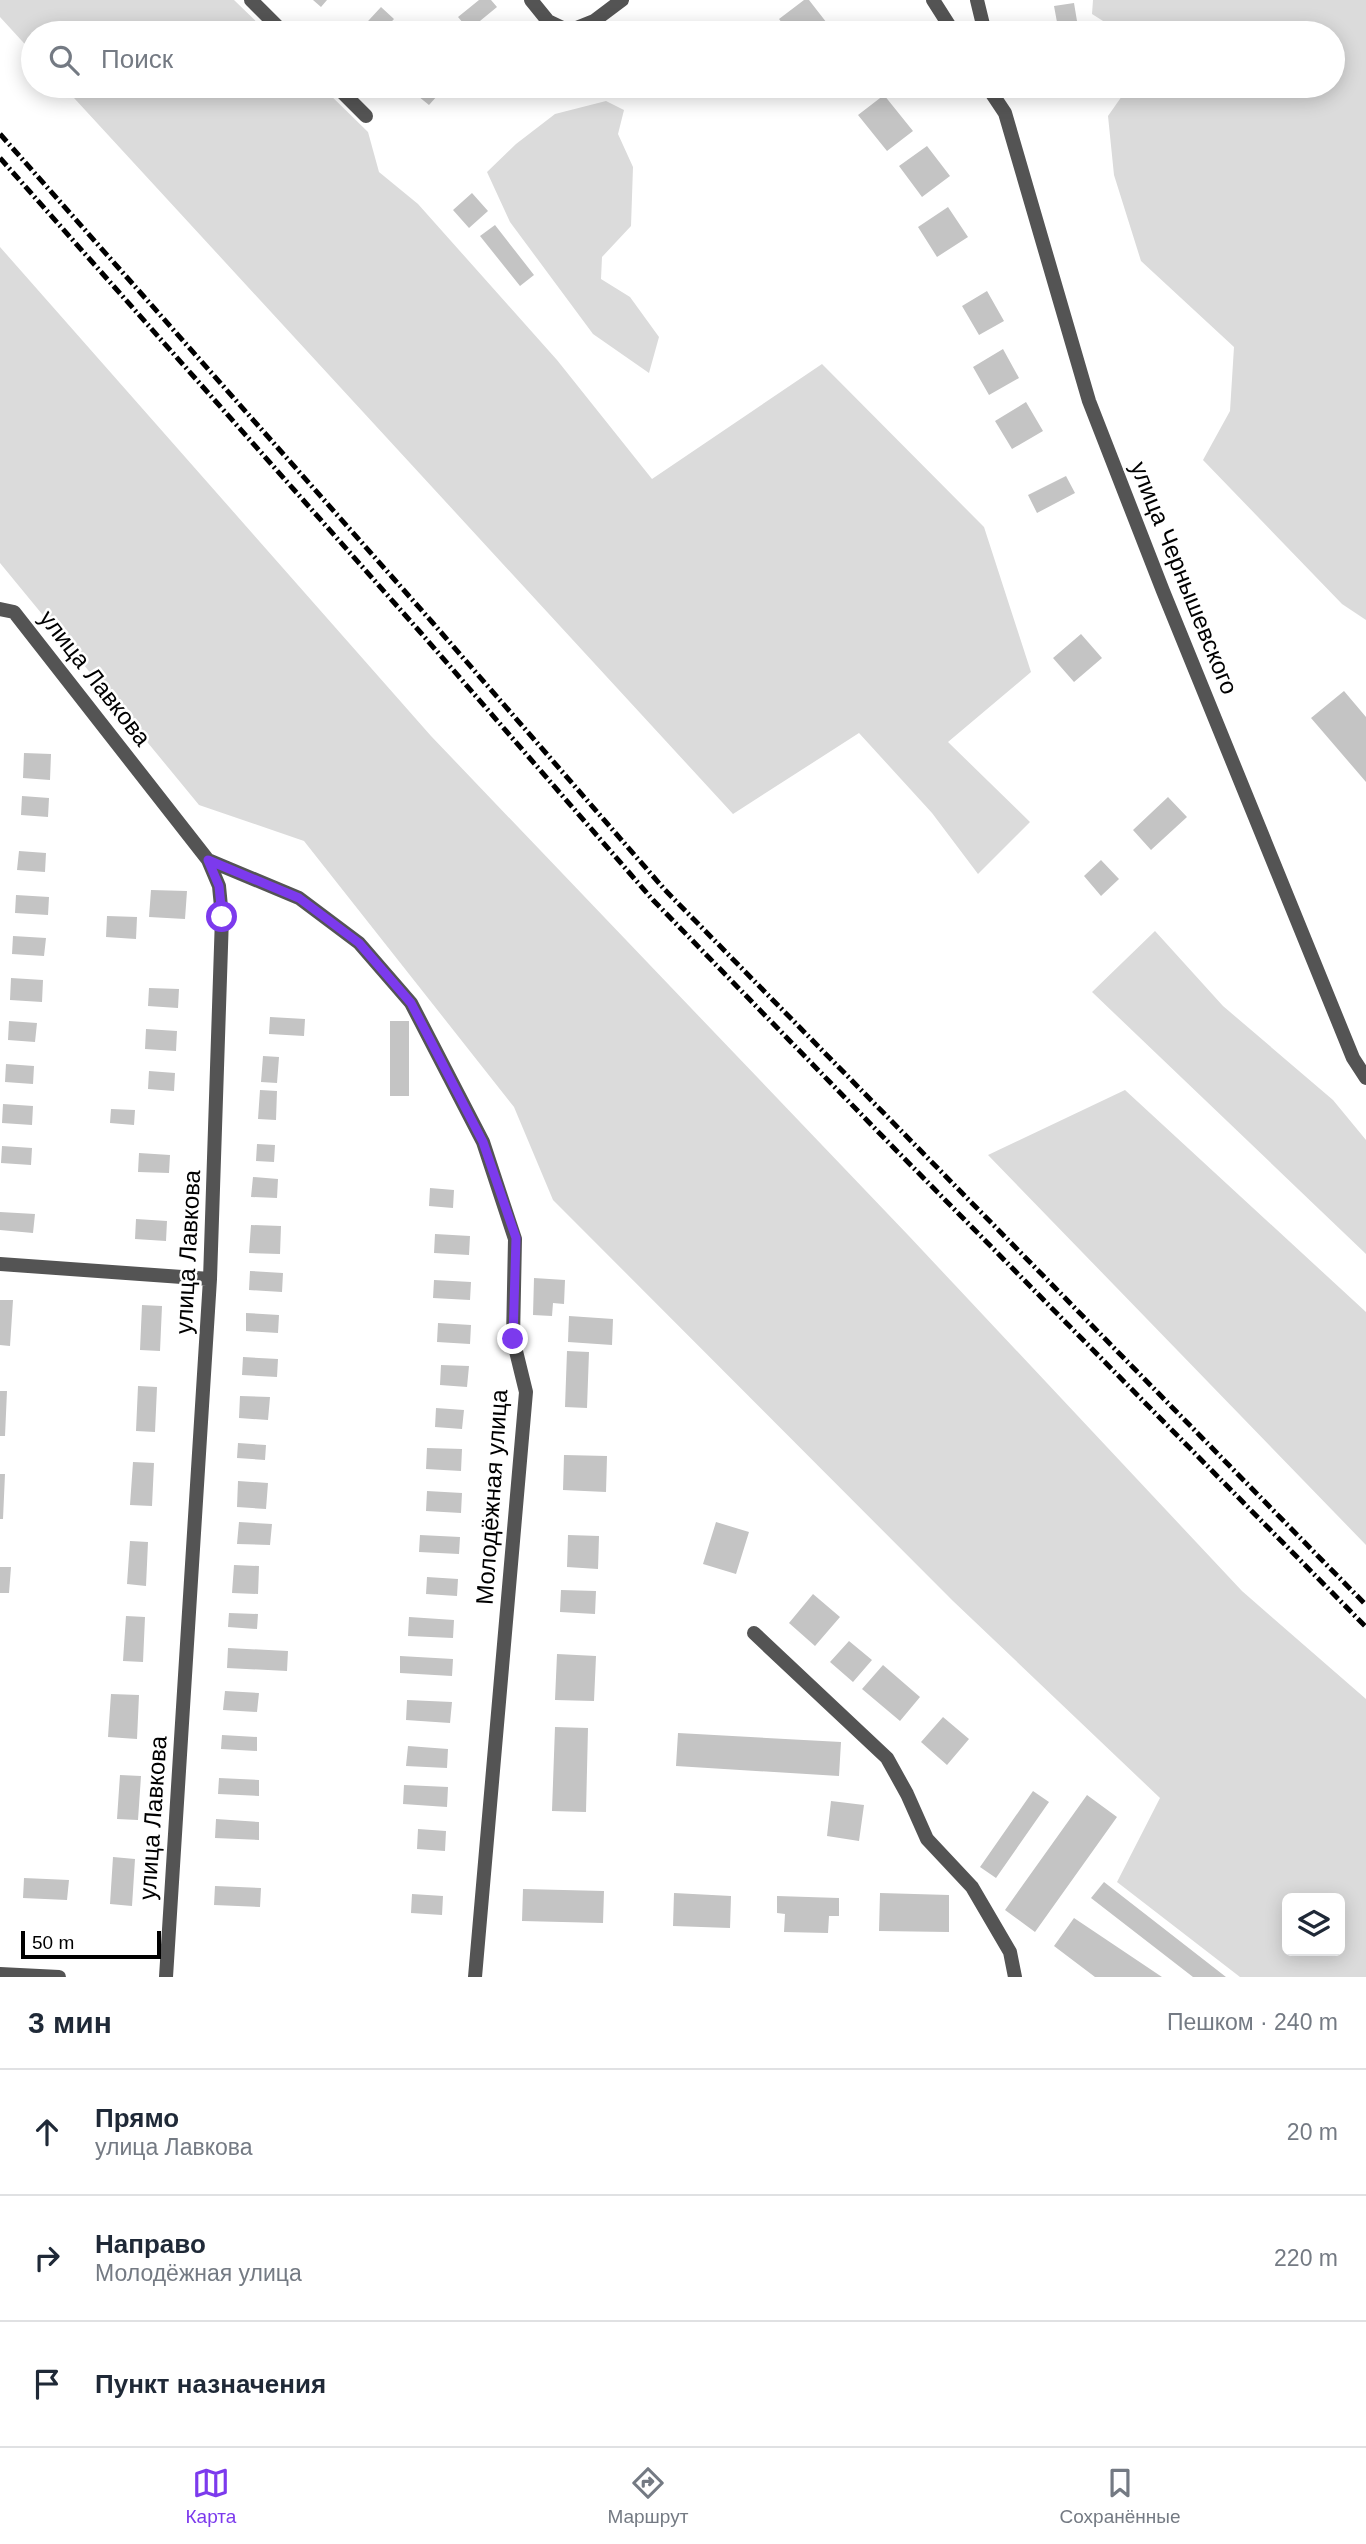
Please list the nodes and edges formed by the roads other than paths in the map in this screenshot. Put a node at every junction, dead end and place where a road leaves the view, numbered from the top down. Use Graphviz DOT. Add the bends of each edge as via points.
graph roads {
  1 [pos="251,0"];
  2 [pos="531,0"];
  3 [pos="622,0"];
  4 [pos="933,0"];
  5 [pos="977,0"];
  6 [pos="272,21"];
  7 [pos="548,21"];
  8 [pos="594,21"];
  9 [pos="946,21"];
  10 [pos="982,21"];
  11 [pos="348,98"];
  12 [pos="995,98"];
  13 [pos="1001,98"];
  14 [pos="1004,113"];
  15 [pos="366,116"];
  16 [pos="0,610"];
  17 [pos="208,860"];
  18 [pos="1366,1078"];
  19 [pos="0,1264"];
  20 [pos="210,1279"];
  21 [pos="754,1633"];
  22 [pos="0,1974"];
  23 [pos="59,1977"];
  24 [pos="166,1977"];
  25 [pos="475,1977"];
  26 [pos="1015,1977"];
  1 -- 6 [label="street"];
  2 -- 7 [label="street"];
  3 -- 8 [label="street"];
  4 -- 9 [label="street"];
  5 -- 10 [label="street"];
  11 -- 15 [label="street"];
  12 -- 14 [label="street, улица Чернышевского"];
  13 -- 14 [label="street"];
  14 -- 18 [label="street, улица Чернышевского" via="1089,401 1353,1058"];
  16 -- 17 [label="street, улица Лавкова" via="14,612"];
  17 -- 20 [label="street, улица Лавкова" via="219,886 222,917"];
  17 -- 25 [label="street, Молодёжная улица" via="299,898 359,943 411,1003 483,1142 516,1238 513,1339 526,1392"];
  19 -- 20 [label="street"];
  20 -- 24 [label="street, улица Лавкова"];
  21 -- 26 [label="street" via="887,1758 928,1839 972,1888 1010,1952"];
  22 -- 23 [label="street"];
}
